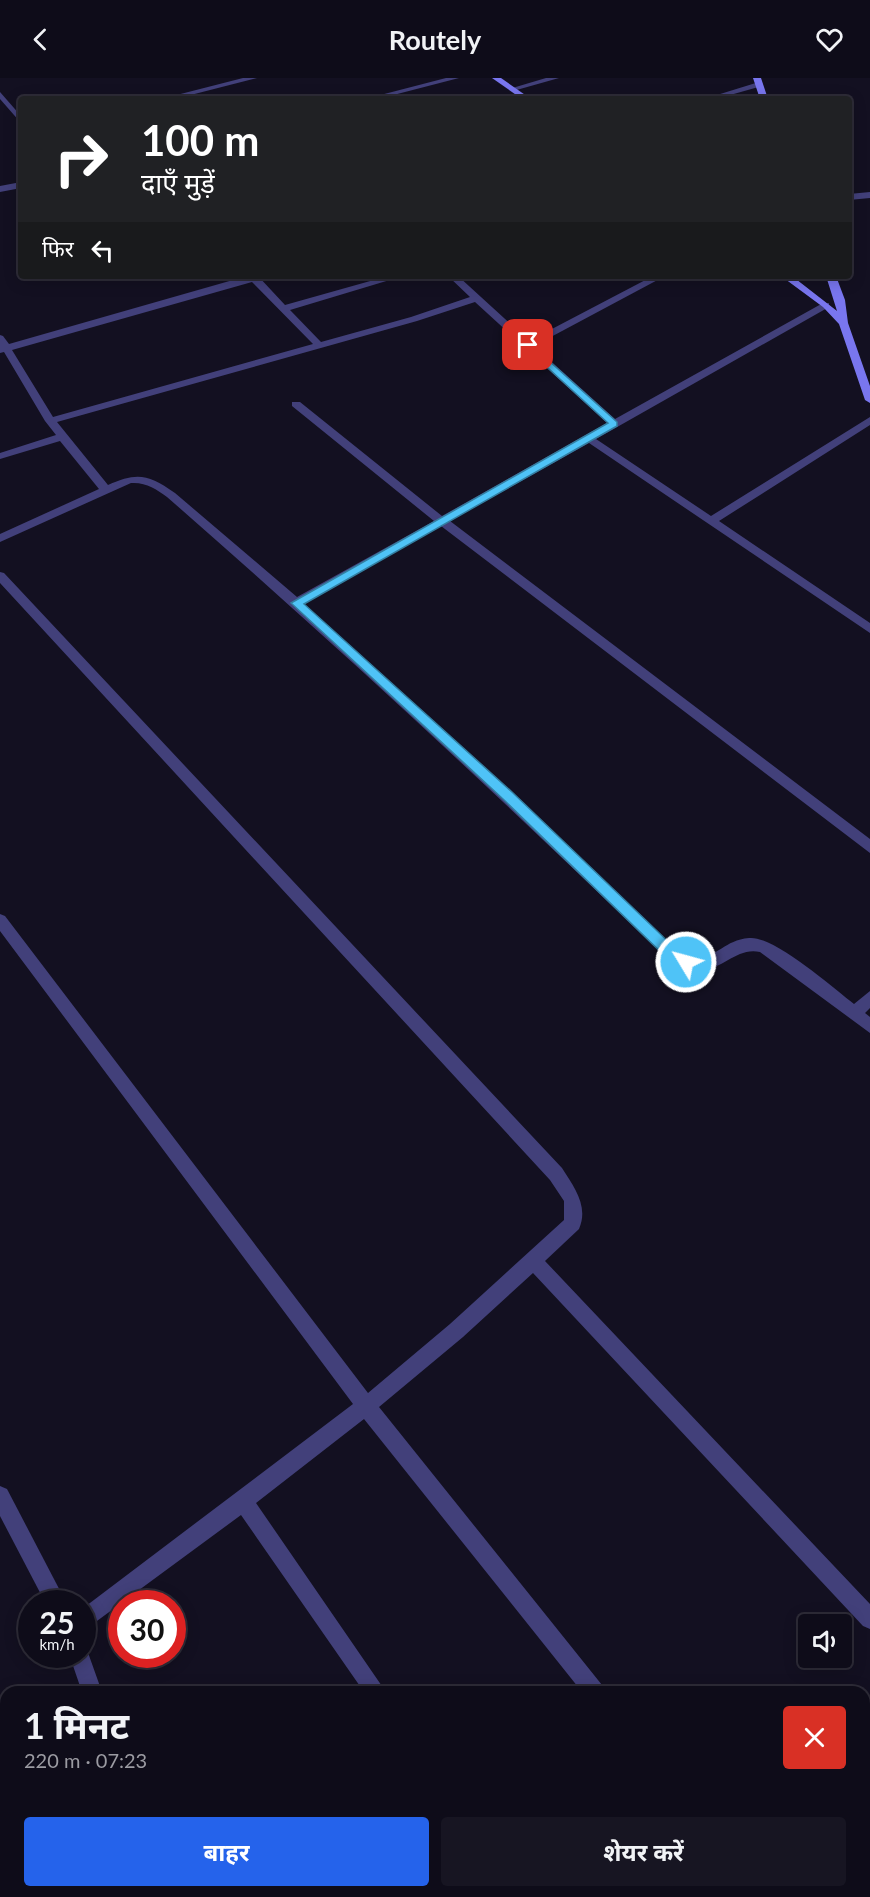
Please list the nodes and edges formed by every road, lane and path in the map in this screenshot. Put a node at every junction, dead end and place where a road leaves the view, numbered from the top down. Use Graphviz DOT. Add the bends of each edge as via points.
graph roads {
  1 [pos="253,78"];
  2 [pos="455,78"];
  3 [pos="496,78"];
  4 [pos="555,78"];
  5 [pos="758,81"];
  6 [pos="513,89"];
  7 [pos="0,93"];
  8 [pos="178,96"];
  9 [pos="381,96"];
  10 [pos="522,96"];
  11 [pos="716,96"];
  12 [pos="763,96"];
  13 [pos="18,117"];
  14 [pos="18,186"];
  15 [pos="0,189"];
  16 [pos="870,195"];
  17 [pos="852,197"];
  18 [pos="247,279"];
  19 [pos="256,279"];
  20 [pos="387,279"];
  21 [pos="456,279"];
  22 [pos="654,279"];
  23 [pos="790,279"];
  24 [pos="832,279"];
  25 [pos="477,298"];
  26 [pos="826,304"];
  27 [pos="282,309"];
  28 [pos="843,323"];
  29 [pos="0,338"];
  30 [pos="319,345"];
  31 [pos="528,345"];
  32 [pos="3,349"];
  33 [pos="870,400"];
  34 [pos="296,404"];
  35 [pos="870,420"];
  36 [pos="50,421"];
  37 [pos="614,424"];
  38 [pos="64,436"];
  39 [pos="590,439"];
  40 [pos="0,456"];
  41 [pos="105,489"];
  42 [pos="711,521"];
  43 [pos="443,522"];
  44 [pos="0,538"];
  45 [pos="0,576"];
  46 [pos="296,603"];
  47 [pos="870,629"];
  48 [pos="870,848"];
  49 [pos="0,920"];
  50 [pos="870,998"];
  51 [pos="854,1014"];
  52 [pos="870,1026"];
  53 [pos="534,1262"];
  54 [pos="367,1407"];
  55 [pos="0,1496"];
  56 [pos="243,1501"];
  57 [pos="50,1590"];
  58 [pos="96,1611"];
  59 [pos="870,1619"];
  60 [pos="84,1668"];
  61 [pos="90,1686"];
  62 [pos="372,1686"];
  63 [pos="590,1686"];
  1 -- 8 [label="street"];
  2 -- 9 [label="street"];
  3 -- 6 [label="street"];
  4 -- 6 [label="street"];
  5 -- 11 [label="street"];
  5 -- 12 [label="street"];
  6 -- 10 [label="street"];
  7 -- 13 [label="street"];
  14 -- 15 [label="street"];
  16 -- 17 [label="street"];
  18 -- 32 [label="street"];
  19 -- 27 [label="street"];
  20 -- 27 [label="street"];
  21 -- 25 [label="street"];
  22 -- 31 [label="street"];
  23 -- 26 [label="street"];
  24 -- 28 [label="street"];
  25 -- 30 [label="street"];
  25 -- 31 [label="street"];
  26 -- 28 [label="street"];
  26 -- 37 [label="street"];
  27 -- 30 [label="street"];
  28 -- 33 [label="street"];
  29 -- 32 [label="street"];
  30 -- 36 [label="street"];
  31 -- 37 [label="street"];
  32 -- 36 [label="street"];
  34 -- 43 [label="street"];
  35 -- 42 [label="street"];
  36 -- 38 [label="street"];
  37 -- 39 [label="street"];
  38 -- 40 [label="street"];
  38 -- 41 [label="street"];
  39 -- 42 [label="street"];
  39 -- 43 [label="street"];
  41 -- 44 [label="street"];
  41 -- 46 [label="street" via="138,478 153,483"];
  42 -- 47 [label="street"];
  43 -- 46 [label="street"];
  43 -- 48 [label="street"];
  45 -- 53 [label="street" via="556,1174 572,1199 573,1223"];
  46 -- 51 [label="street" via="674,956 704,965 742,944 757,943"];
  49 -- 54 [label="street"];
  50 -- 51 [label="street"];
  51 -- 52 [label="street"];
  53 -- 54 [label="street"];
  53 -- 59 [label="street"];
  54 -- 56 [label="street"];
  54 -- 63 [label="street"];
  55 -- 57 [label="street"];
  56 -- 58 [label="street"];
  56 -- 62 [label="street"];
  60 -- 61 [label="street"];
}
